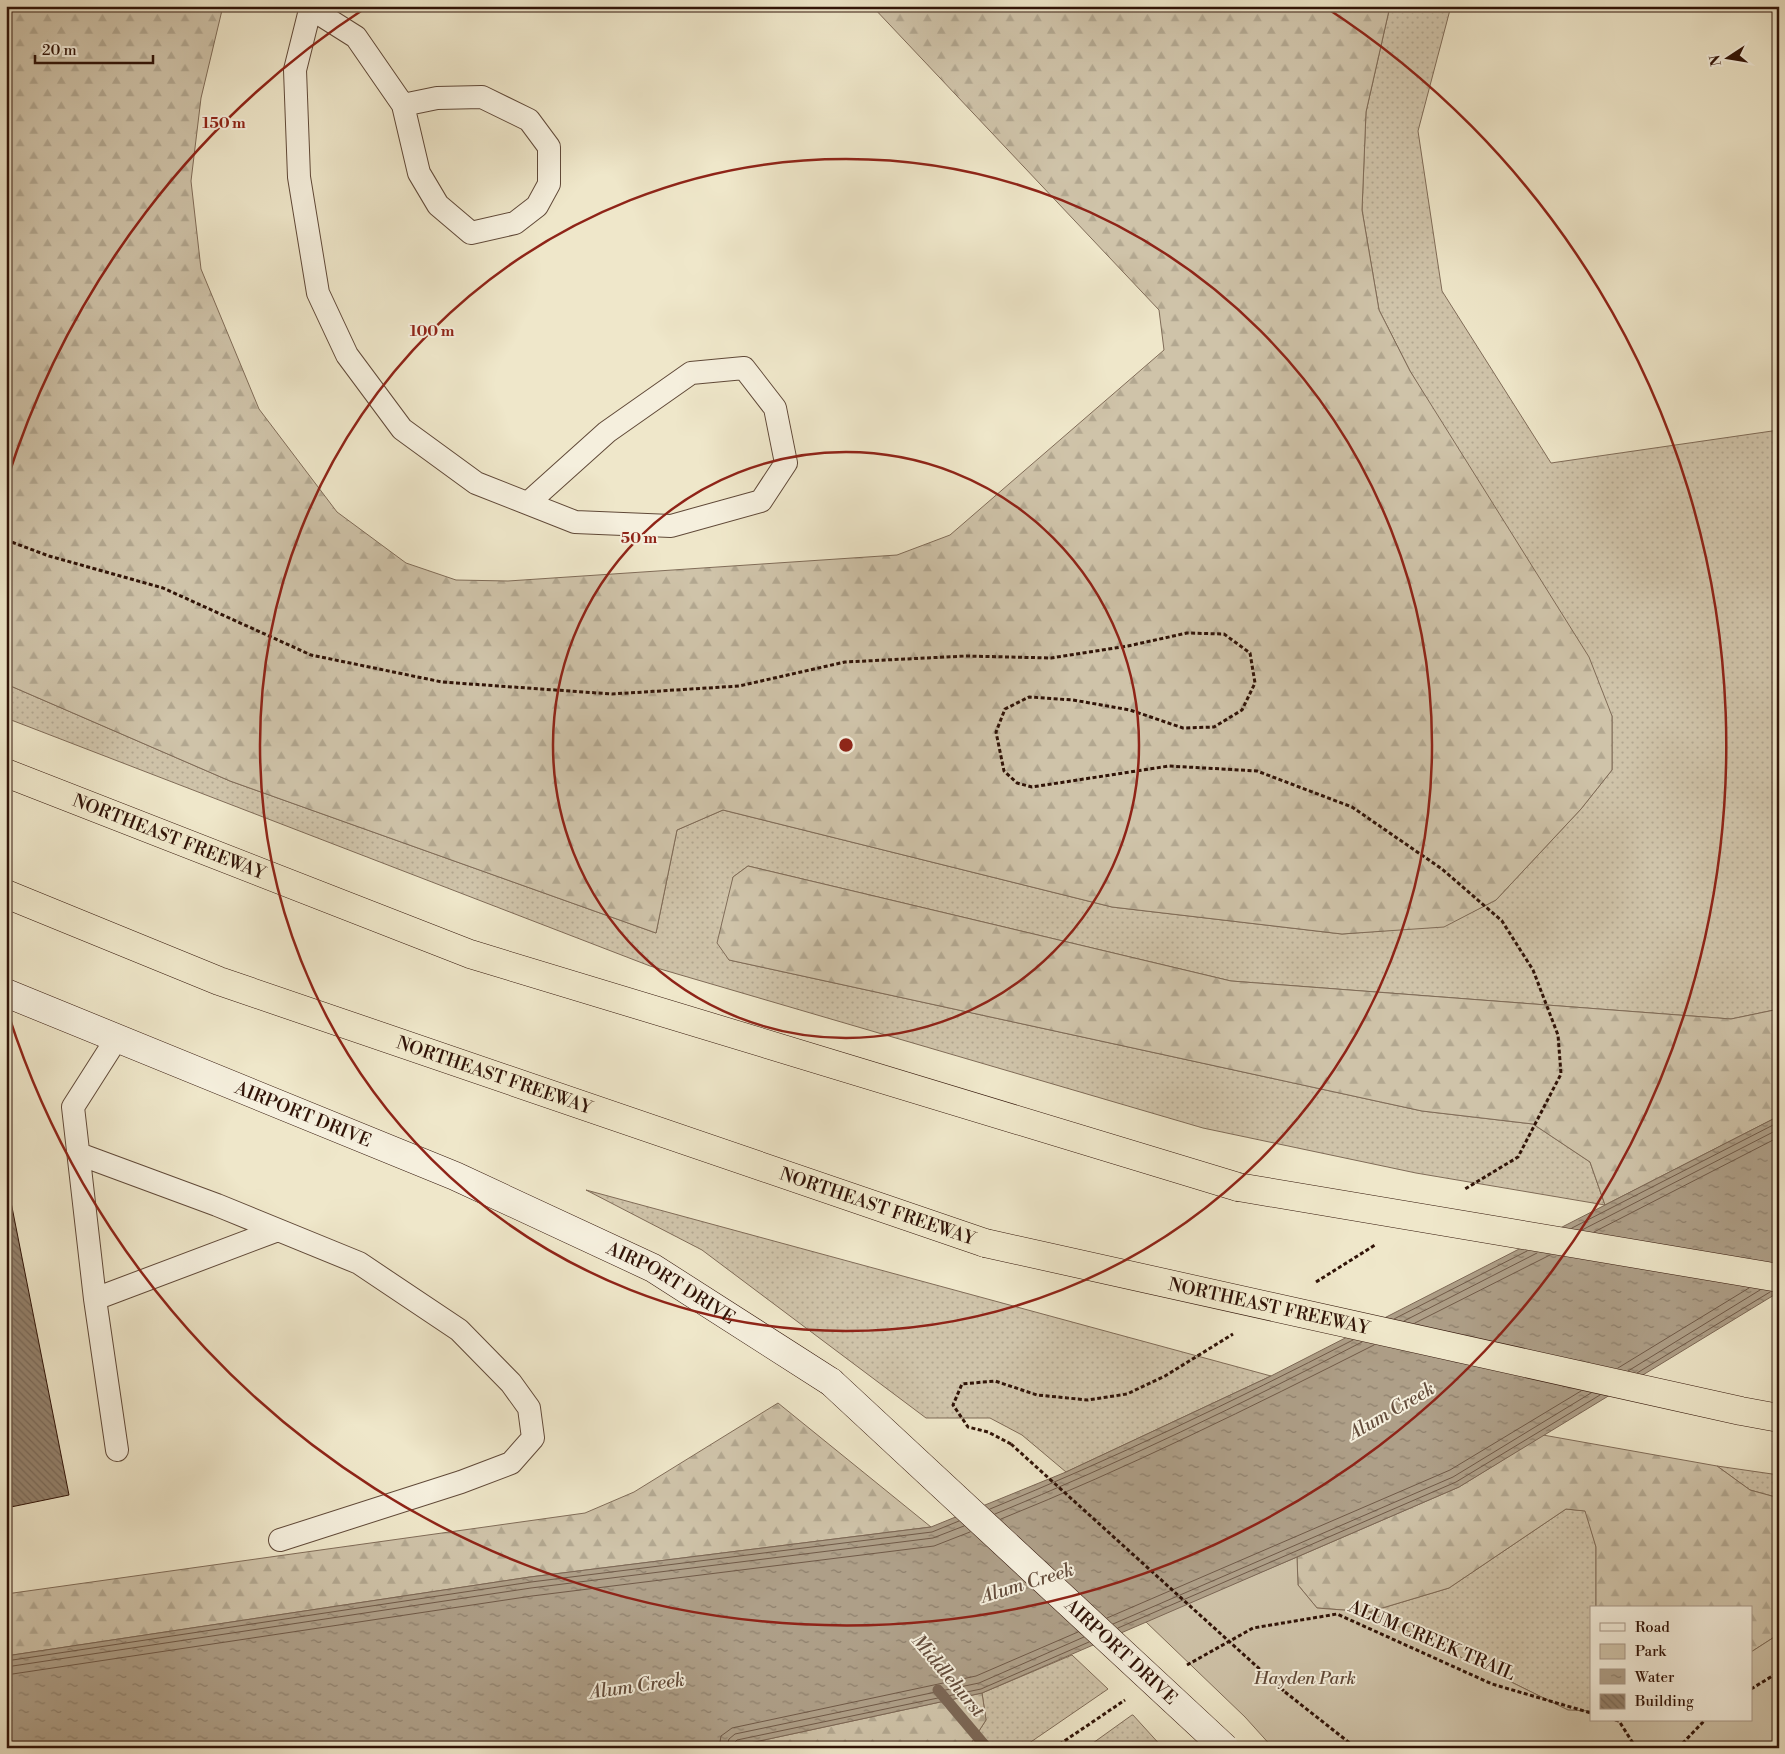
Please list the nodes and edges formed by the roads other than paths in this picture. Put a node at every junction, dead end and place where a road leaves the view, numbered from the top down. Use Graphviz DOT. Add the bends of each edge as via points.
graph roads {
  1 [pos="311,7"];
  2 [pos="403,105"];
  3 [pos="528,503"];
  4 [pos="6,773"];
  5 [pos="6,894"];
  6 [pos="6,994"];
  7 [pos="117,1038"];
  8 [pos="78,1154"];
  9 [pos="278,1230"];
  10 [pos="1779,1278"];
  11 [pos="95,1299"];
  12 [pos="1779,1418"];
  13 [pos="118,1450"];
  14 [pos="280,1540"];
  15 [pos="1225,1748"];
  1 -- 2 [label="lane" via="356,37"];
  1 -- 3 [label="lane" via="296,70 299,177 318,293 348,355 402,429 476,483"];
  2 -- 2 [label="lane" via="419,173 438,205 471,233 515,223 538,206 549,184 549,148 529,120 482,97 437,98"];
  3 -- 3 [label="lane" via="575,522 671,526 761,501 786,463 775,408 744,368 691,373 608,432"];
  4 -- 10 [label="highway, NORTHEAST FREEWAY, bridge" via="470,954 1238,1188"];
  5 -- 12 [label="highway, NORTHEAST FREEWAY, bridge" via="219,981 985,1243"];
  6 -- 7 [label="main road, AIRPORT DRIVE"];
  7 -- 8 [label="lane" via="73,1107"];
  7 -- 15 [label="main road, AIRPORT DRIVE, bridge" via="455,1176 653,1268 831,1382"];
  8 -- 9 [label="lane"];
  8 -- 11 [label="lane"];
  9 -- 11 [label="lane"];
  9 -- 14 [label="lane" via="359,1263 459,1330 511,1383 529,1408 533,1438 511,1463"];
  11 -- 13 [label="lane"];
}
